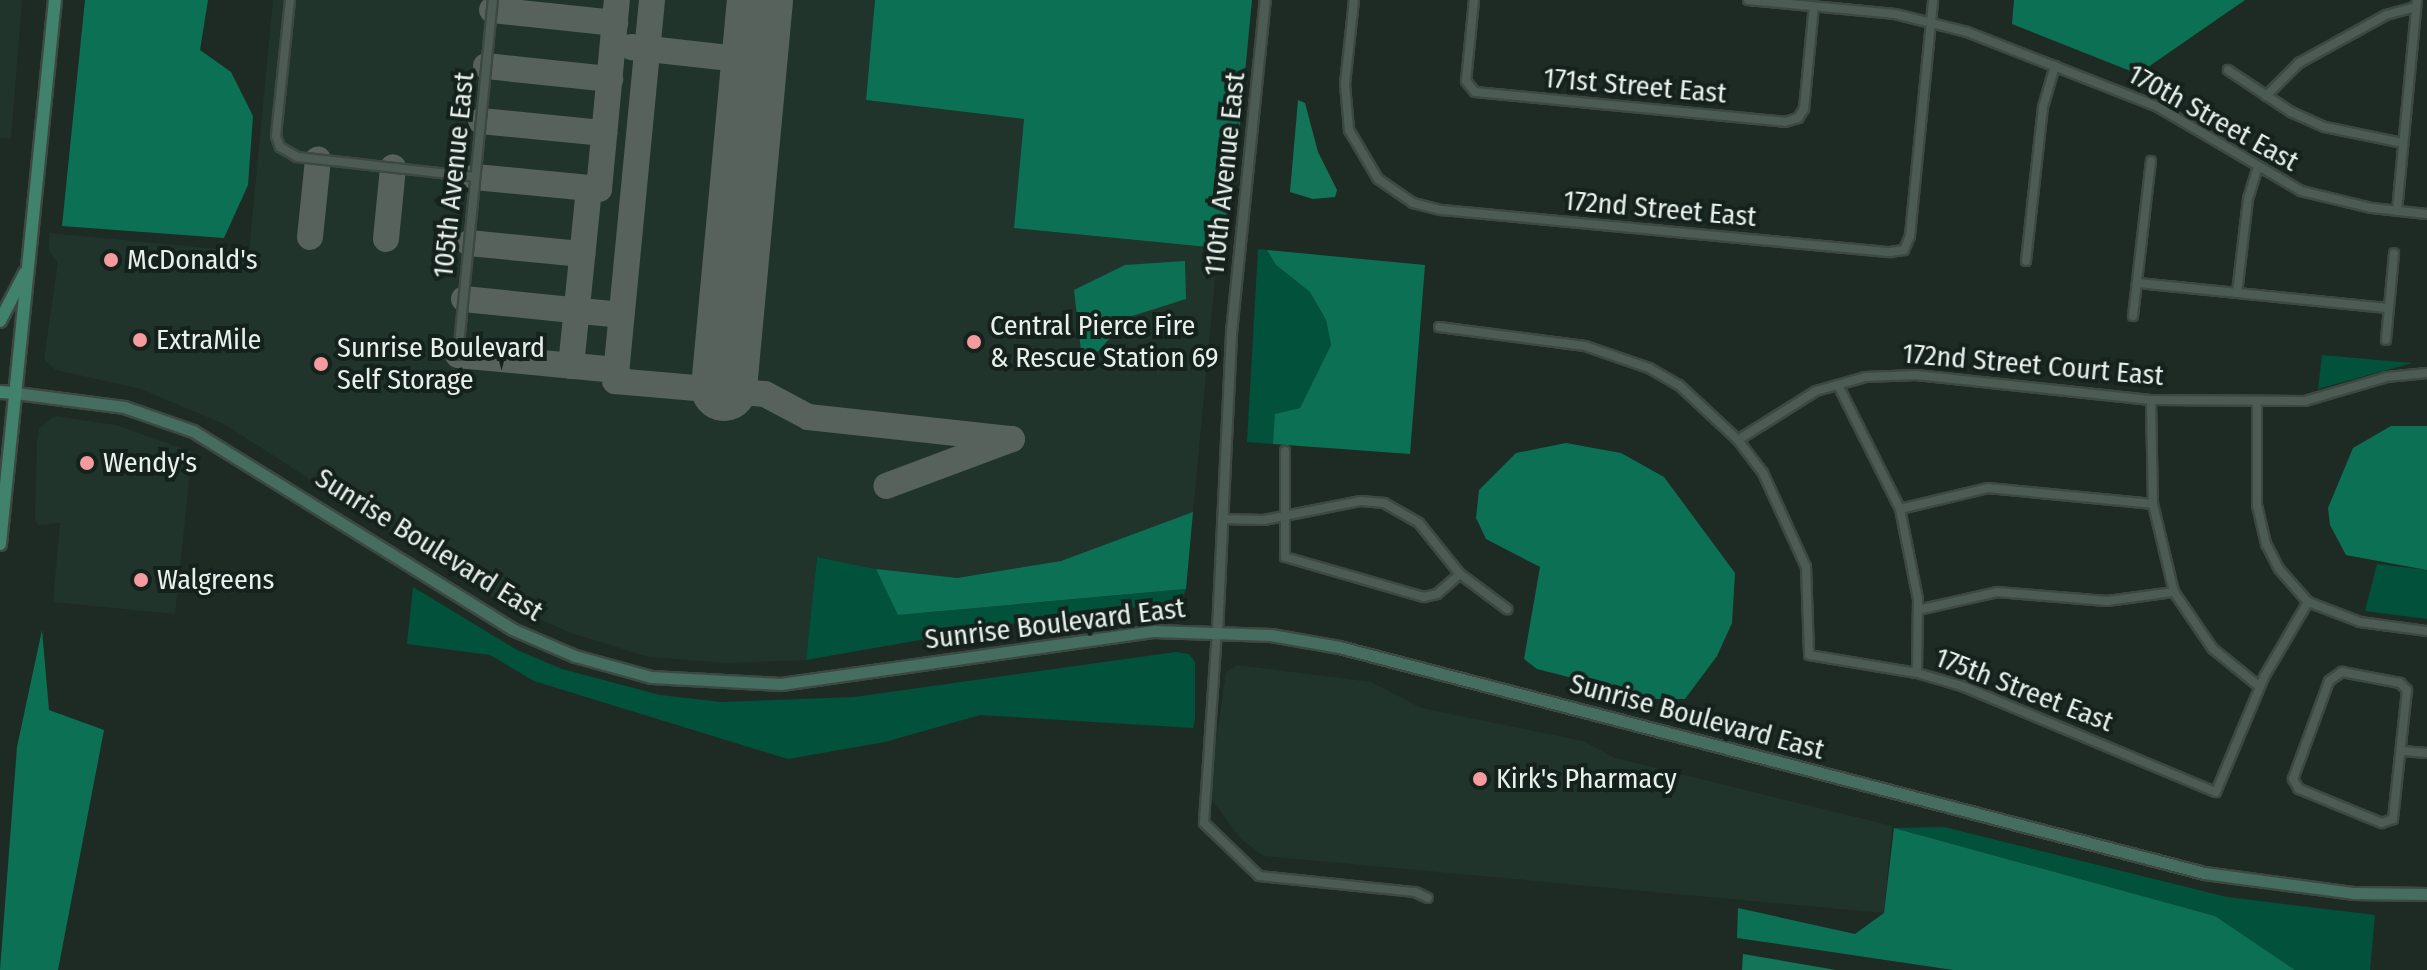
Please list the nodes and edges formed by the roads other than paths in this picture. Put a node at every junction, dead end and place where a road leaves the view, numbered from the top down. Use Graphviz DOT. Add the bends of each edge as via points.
graph roads {
  1 [pos="55,0"];
  2 [pos="290,0"];
  3 [pos="493,0"];
  4 [pos="1265,0"];
  5 [pos="1354,0"];
  6 [pos="1474,0"];
  7 [pos="1748,0"];
  8 [pos="1933,0"];
  9 [pos="2417,4"];
  10 [pos="1814,6"];
  11 [pos="1932,22"];
  12 [pos="2055,66"];
  13 [pos="2228,70"];
  14 [pos="2266,96"];
  15 [pos="2403,143"];
  16 [pos="2151,161"];
  17 [pos="2257,170"];
  18 [pos="475,177"];
  19 [pos="2397,211"];
  20 [pos="2427,214"];
  21 [pos="2394,253"];
  22 [pos="2026,261"];
  23 [pos="28,267"];
  24 [pos="2137,283"];
  25 [pos="2237,293"];
  26 [pos="2388,308"];
  27 [pos="2133,316"];
  28 [pos="0,321"];
  29 [pos="1439,327"];
  30 [pos="2386,340"];
  31 [pos="458,355"];
  32 [pos="2427,373"];
  33 [pos="1838,385"];
  34 [pos="0,392"];
  35 [pos="16,393"];
  36 [pos="2151,400"];
  37 [pos="2257,401"];
  38 [pos="1738,440"];
  39 [pos="1285,451"];
  40 [pos="2153,504"];
  41 [pos="1900,509"];
  42 [pos="1282,518"];
  43 [pos="1222,519"];
  44 [pos="0,544"];
  45 [pos="1460,574"];
  46 [pos="2174,592"];
  47 [pos="2308,602"];
  48 [pos="1507,609"];
  49 [pos="1918,610"];
  50 [pos="1217,631"];
  51 [pos="2427,631"];
  52 [pos="1917,673"];
  53 [pos="2260,687"];
  54 [pos="2403,751"];
  55 [pos="2427,753"];
  56 [pos="2427,894"];
  57 [pos="1428,898"];
  1 -- 23 [label="main road"];
  2 -- 18 [label="street" via="276,136 284,151 297,157"];
  3 -- 18 [label="street, 105th Avenue East"];
  4 -- 43 [label="street, 110th Avenue East" via="1231,332"];
  5 -- 11 [label="street, 172nd Street East" via="1345,84 1349,130 1378,179 1413,203 1588,224 1904,250 1910,236"];
  6 -- 10 [label="street, 171st Street East" via="1468,87 1540,99 1785,122 1798,118 1806,96"];
  7 -- 10 [label="street, 170th Street East"];
  8 -- 11 [label="street"];
  9 -- 14 [label="street" via="2386,15 2299,63"];
  9 -- 15 [label="street"];
  10 -- 11 [label="street, 170th Street East"];
  11 -- 12 [label="street, 170th Street East"];
  12 -- 17 [label="street, 170th Street East" via="2158,107"];
  12 -- 22 [label="street" via="2043,107"];
  13 -- 14 [label="street"];
  14 -- 15 [label="street" via="2344,134"];
  15 -- 19 [label="street"];
  16 -- 24 [label="street"];
  17 -- 19 [label="street, 170th Street East" via="2324,198"];
  17 -- 25 [label="street" via="2248,199"];
  18 -- 31 [label="street, 105th Avenue East"];
  19 -- 20 [label="street, 170th Street East"];
  21 -- 26 [label="street"];
  23 -- 28 [label="main road"];
  23 -- 35 [label="main road"];
  24 -- 25 [label="street"];
  24 -- 27 [label="street"];
  25 -- 26 [label="street"];
  26 -- 30 [label="street"];
  29 -- 38 [label="street" via="1585,346 1649,368 1679,385"];
  32 -- 37 [label="street, 172nd Street Court East" via="2387,377 2323,399"];
  33 -- 36 [label="street, 172nd Street Court East" via="1865,377 1916,375"];
  33 -- 38 [label="street, 172nd Street Court East" via="1790,404"];
  33 -- 41 [label="street"];
  34 -- 35 [label="main road"];
  35 -- 44 [label="main road"];
  35 -- 50 [label="main road, Sunrise Boulevard East" via="124,407 193,431 512,629 575,656 651,677 781,684 1082,638"];
  36 -- 37 [label="street, 172nd Street Court East"];
  36 -- 40 [label="street"];
  37 -- 47 [label="street" via="2257,505 2266,544 2279,569"];
  38 -- 52 [label="street, 175th Street East" via="1763,473 1806,567 1809,655"];
  39 -- 42 [label="street"];
  40 -- 41 [label="street" via="1988,488"];
  40 -- 46 [label="street"];
  41 -- 49 [label="street"];
  42 -- 43 [label="street"];
  42 -- 45 [label="street" via="1361,501 1384,503 1419,523"];
  42 -- 45 [label="street" via="1285,557 1424,597 1437,594"];
  43 -- 50 [label="street, 110th Avenue East"];
  45 -- 48 [label="street"];
  46 -- 49 [label="street" via="2107,601 1997,592"];
  46 -- 53 [label="street" via="2213,649"];
  47 -- 51 [label="street" via="2360,622"];
  47 -- 53 [label="street"];
  49 -- 52 [label="street"];
  50 -- 56 [label="main road, Sunrise Boulevard East" via="1339,647 2204,873 2328,890"];
  50 -- 57 [label="street, 110th Avenue East" via="1204,823 1259,876 1415,892"];
  52 -- 53 [label="street, 175th Street East" via="2011,705 2216,792"];
  54 -- 54 [label="street" via="2407,690 2400,683 2342,672 2329,681 2293,779 2299,789 2382,823 2393,819 2398,809"];
  54 -- 55 [label="street"];
}
